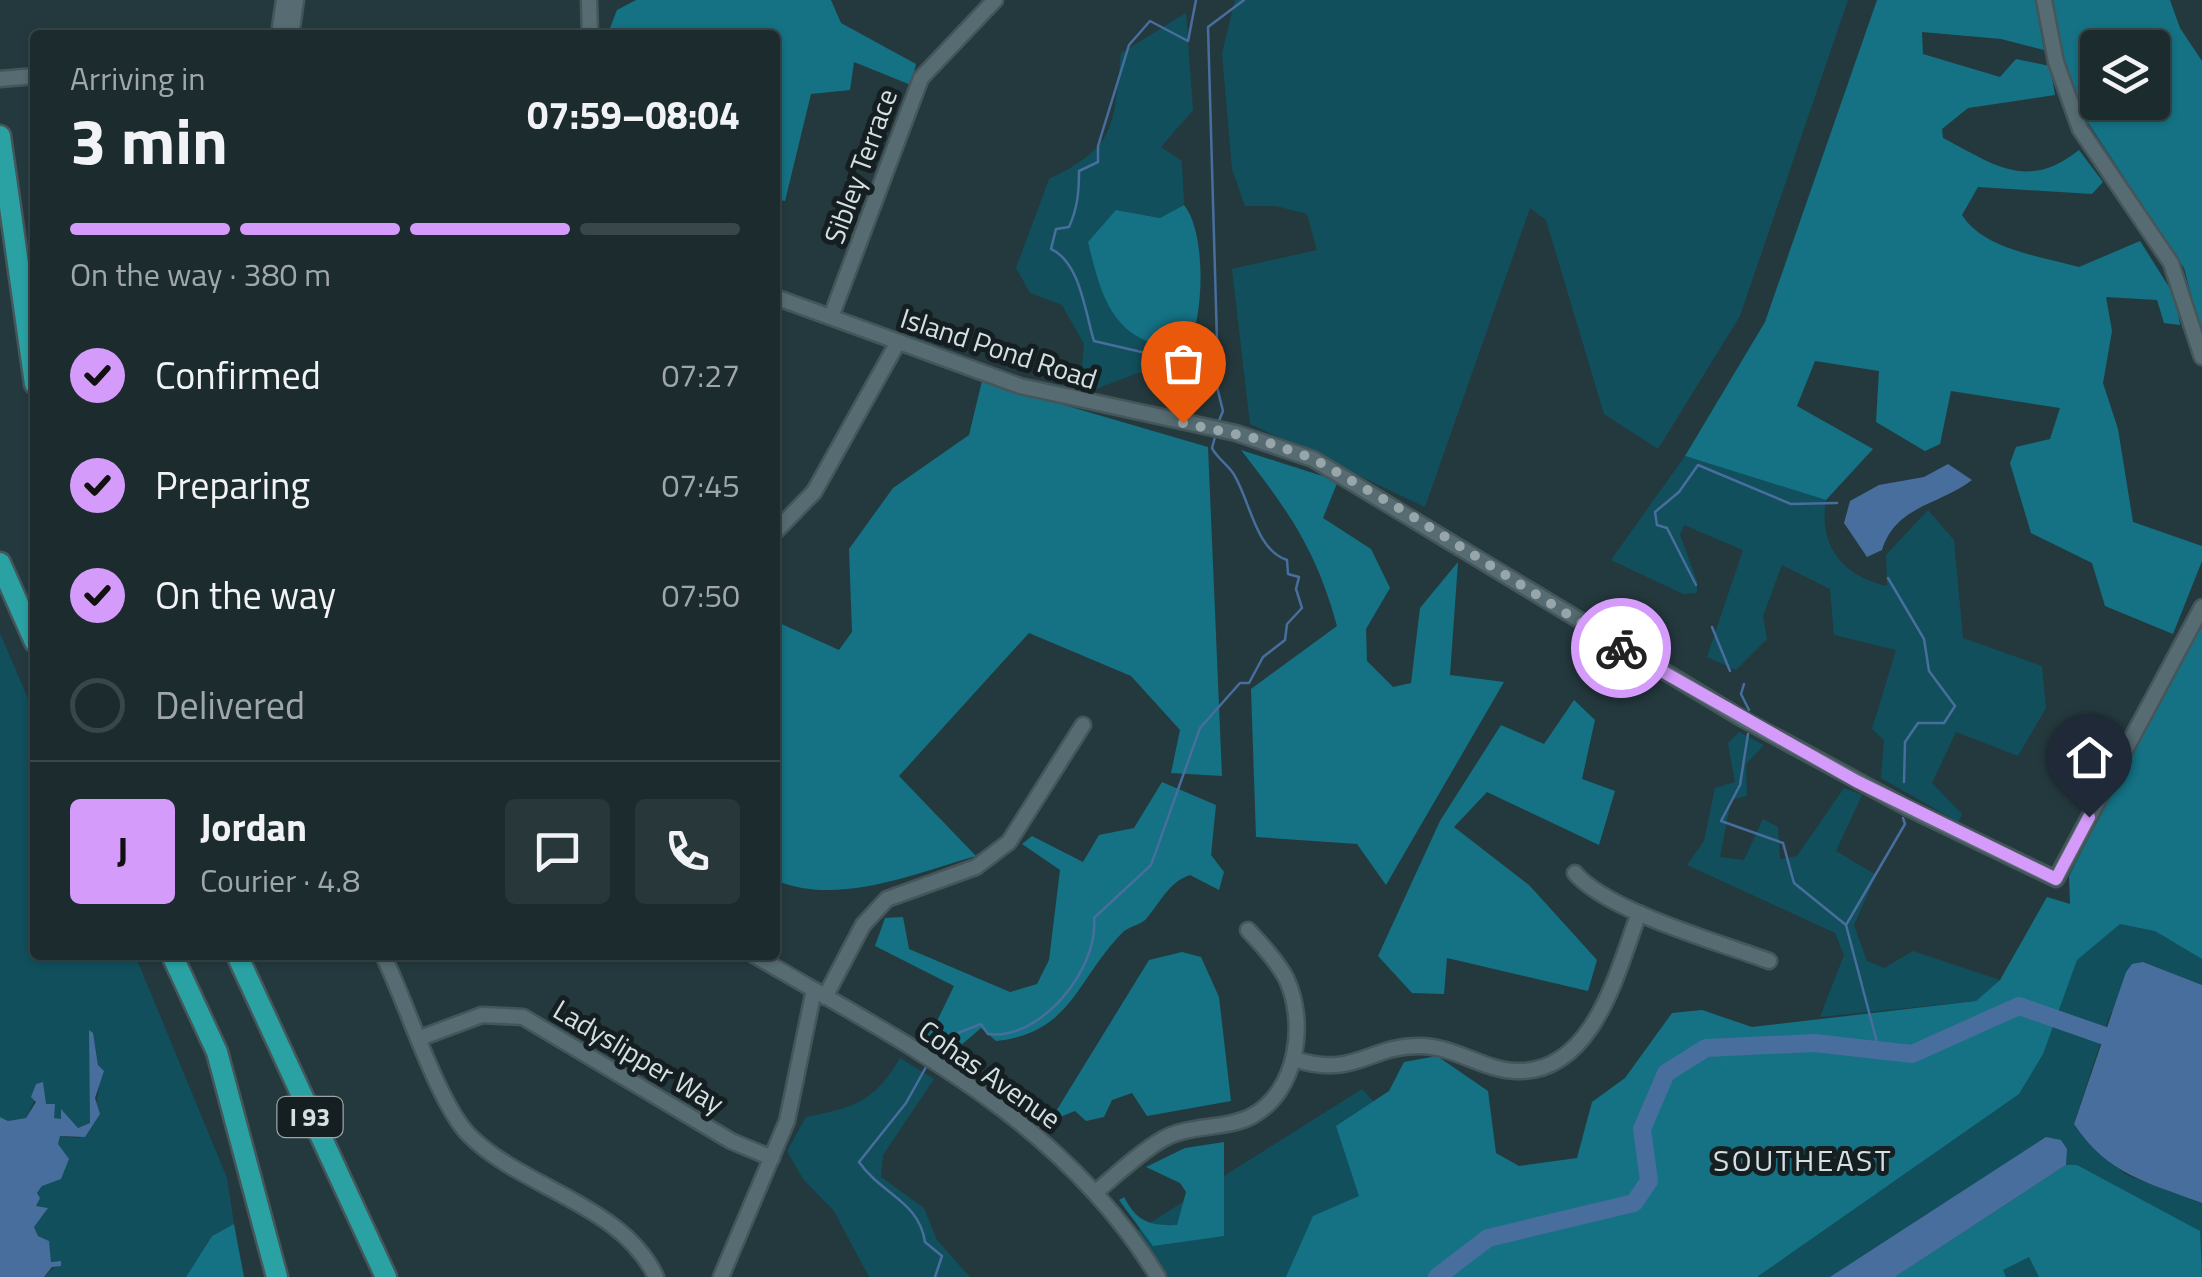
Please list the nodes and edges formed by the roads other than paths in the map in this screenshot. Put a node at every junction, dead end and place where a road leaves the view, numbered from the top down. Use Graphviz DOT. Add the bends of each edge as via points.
graph roads {
  1 [pos="284,0"];
  2 [pos="296,0"];
  3 [pos="590,0"];
  4 [pos="995,0"];
  5 [pos="2044,0"];
  6 [pos="281,30"];
  7 [pos="292,30"];
  8 [pos="590,30"];
  9 [pos="0,136"];
  10 [pos="780,299"];
  11 [pos="831,317"];
  12 [pos="898,342"];
  13 [pos="30,349"];
  14 [pos="2202,357"];
  15 [pos="780,527"];
  16 [pos="0,563"];
  17 [pos="2202,606"];
  18 [pos="30,631"];
  19 [pos="1084,725"];
  20 [pos="1574,873"];
  21 [pos="1639,912"];
  22 [pos="1248,930"];
  23 [pos="174,960"];
  24 [pos="239,960"];
  25 [pos="385,960"];
  26 [pos="762,960"];
  27 [pos="1768,962"];
  28 [pos="820,994"];
  29 [pos="420,1038"];
  30 [pos="1294,1059"];
  31 [pos="772,1158"];
  32 [pos="1096,1192"];
  33 [pos="277,1277"];
  34 [pos="386,1277"];
  35 [pos="656,1277"];
  36 [pos="721,1277"];
  37 [pos="1158,1277"];
  1 -- 6 [label="street"];
  2 -- 7 [label="street"];
  3 -- 8 [label="street"];
  4 -- 11 [label="street, Sibley Terrace" via="920,78"];
  5 -- 14 [label="street" via="2056,62 2080,128 2171,263"];
  9 -- 13 [label="highway"];
  10 -- 11 [label="street, Island Pond Road"];
  11 -- 12 [label="street, Island Pond Road"];
  12 -- 15 [label="street" via="814,492"];
  12 -- 17 [label="street, Island Pond Road" via="1020,386 1236,433 1314,459 1744,719 2056,879"];
  16 -- 18 [label="highway"];
  19 -- 28 [label="street" via="1009,842 976,867 888,899"];
  20 -- 21 [label="street" via="1587,888"];
  21 -- 27 [label="street"];
  21 -- 30 [label="street" via="1598,1014 1556,1062 1518,1072 1421,1046 1353,1066 1318,1067"];
  22 -- 30 [label="street" via="1287,981 1298,1033"];
  23 -- 33 [label="highway, I 93" via="217,1052"];
  24 -- 34 [label="highway, I 93"];
  25 -- 29 [label="street"];
  26 -- 28 [label="street, Cohas Avenue"];
  28 -- 31 [label="street"];
  28 -- 32 [label="street, Cohas Avenue" via="1009,1112"];
  29 -- 31 [label="street, Ladyslipper Way" via="482,1015 523,1016 731,1141"];
  29 -- 35 [label="street" via="454,1114 474,1140 631,1240"];
  30 -- 32 [label="street" via="1252,1116 1165,1138"];
  31 -- 36 [label="street"];
  32 -- 37 [label="street, Cohas Avenue"];
}
